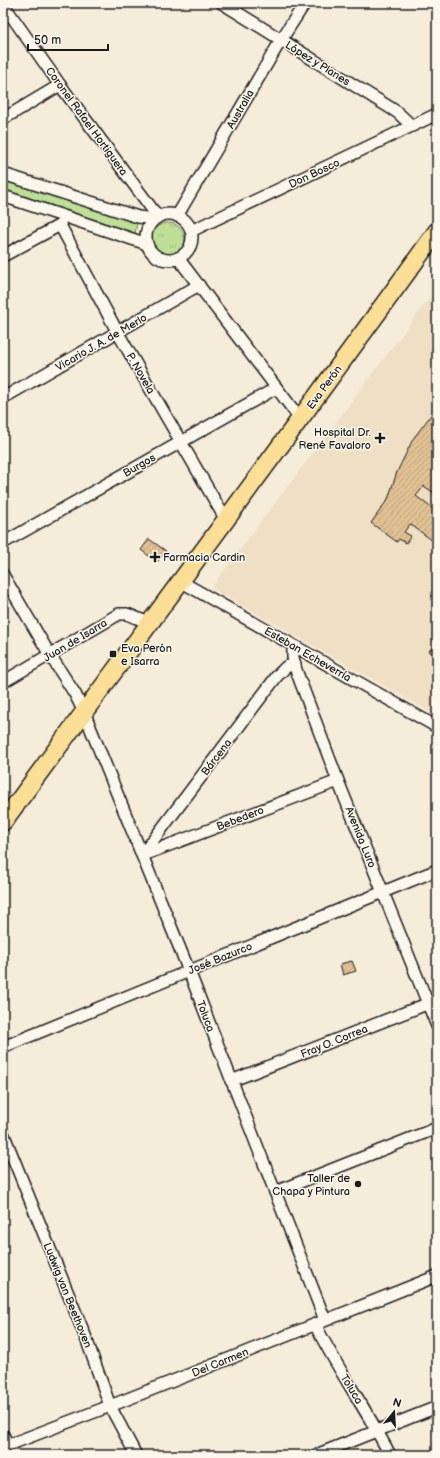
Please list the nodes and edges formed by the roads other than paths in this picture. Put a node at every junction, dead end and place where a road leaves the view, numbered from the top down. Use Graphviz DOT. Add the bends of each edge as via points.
graph roads {
  1 [pos="222,3"];
  2 [pos="305,3"];
  3 [pos="3,4"];
  4 [pos="281,40"];
  5 [pos="60,85"];
  6 [pos="437,114"];
  7 [pos="3,119"];
  8 [pos="412,126"];
  9 [pos="3,174"];
  10 [pos="3,196"];
  11 [pos="177,216"];
  12 [pos="156,218"];
  13 [pos="60,220"];
  14 [pos="191,231"];
  15 [pos="437,231"];
  16 [pos="147,244"];
  17 [pos="3,256"];
  18 [pos="178,258"];
  19 [pos="199,285"];
  20 [pos="118,333"];
  21 [pos="276,388"];
  22 [pos="3,398"];
  23 [pos="301,420"];
  24 [pos="181,441"];
  25 [pos="226,520"];
  26 [pos="3,542"];
  27 [pos="3,575"];
  28 [pos="180,581"];
  29 [pos="149,623"];
  30 [pos="293,646"];
  31 [pos="50,656"];
  32 [pos="295,664"];
  33 [pos="3,682"];
  34 [pos="84,712"];
  35 [pos="437,727"];
  36 [pos="338,781"];
  37 [pos="3,822"];
  38 [pos="142,855"];
  39 [pos="437,870"];
  40 [pos="384,892"];
  41 [pos="189,971"];
  42 [pos="433,1001"];
  43 [pos="437,1026"];
  44 [pos="3,1047"];
  45 [pos="231,1082"];
  46 [pos="437,1128"];
  47 [pos="3,1134"];
  48 [pos="275,1192"];
  49 [pos="437,1276"];
  50 [pos="320,1322"];
  51 [pos="110,1406"];
  52 [pos="437,1407"];
  53 [pos="377,1431"];
  54 [pos="5,1442"];
  55 [pos="136,1455"];
  56 [pos="316,1455"];
  57 [pos="390,1455"];
  1 -- 4 [label="street, López y Planes"];
  2 -- 4 [label="street, Australia"];
  3 -- 5 [label="street, Coronel Rafael Hortiguera"];
  4 -- 8 [label="street, López y Planes" via="397,112"];
  4 -- 11 [label="street, Australia"];
  5 -- 7 [label="street"];
  5 -- 12 [label="street, Coronel Rafael Hortiguera"];
  6 -- 8 [label="street, Don Bosco"];
  8 -- 14 [label="street, Don Bosco"];
  9 -- 12 [label="street" via="138,217"];
  10 -- 13 [label="street"];
  11 -- 12 [label="street" via="164,215"];
  11 -- 14 [label="street"];
  12 -- 16 [label="street" via="147,230"];
  13 -- 16 [label="street"];
  13 -- 17 [label="street"];
  13 -- 20 [label="street, P. Novela"];
  14 -- 18 [label="street" via="189,248"];
  15 -- 23 [label="main road, Eva Perón"];
  16 -- 18 [label="street" via="159,258"];
  18 -- 19 [label="street"];
  19 -- 20 [label="street, Vicario J. A. de Merlo"];
  19 -- 21 [label="street"];
  20 -- 22 [label="street, Vicario J. A. de Merlo"];
  20 -- 24 [label="street, P. Novela"];
  21 -- 23 [label="street"];
  21 -- 24 [label="street, Burgos"];
  23 -- 25 [label="main road, Eva Perón"];
  24 -- 25 [label="street, P. Novela"];
  24 -- 26 [label="street, Burgos"];
  25 -- 28 [label="main road, Eva Perón"];
  27 -- 31 [label="street, Toluca"];
  28 -- 29 [label="main road, Eva Perón"];
  28 -- 30 [label="street, Esteban Echeverría"];
  29 -- 31 [label="street, Juan de Isarra" via="127,614 119,614"];
  29 -- 34 [label="main road, Eva Perón"];
  30 -- 32 [label="street, Avenida Luro"];
  30 -- 35 [label="street, Esteban Echeverría"];
  31 -- 33 [label="street, Juan de Isarra"];
  31 -- 34 [label="street, Toluca"];
  32 -- 36 [label="street, Avenida Luro"];
  32 -- 38 [label="street, Bárcena" via="286,667 277,676"];
  34 -- 37 [label="main road, Eva Perón"];
  34 -- 38 [label="street, Toluca"];
  36 -- 38 [label="street, Bebedero"];
  36 -- 40 [label="street, Avenida Luro"];
  38 -- 41 [label="street, Toluca"];
  39 -- 40 [label="street, José Bazurco"];
  40 -- 41 [label="street, José Bazurco"];
  40 -- 42 [label="street, Avenida Luro"];
  41 -- 44 [label="street, José Bazurco"];
  41 -- 45 [label="street, Toluca"];
  42 -- 43 [label="street, Avenida Luro"];
  42 -- 45 [label="street, Fray O. Correa"];
  45 -- 48 [label="street, Toluca"];
  46 -- 48 [label="street"];
  47 -- 51 [label="street, Ludwig van Beethoven" via="86,1338"];
  48 -- 50 [label="street, Toluca"];
  49 -- 50 [label="street, Del Carmen"];
  50 -- 51 [label="street, Del Carmen"];
  50 -- 53 [label="street, Toluca" via="325,1344"];
  51 -- 54 [label="street, Del Carmen"];
  51 -- 55 [label="street, Ludwig van Beethoven"];
  52 -- 53 [label="street"];
  53 -- 56 [label="street"];
  53 -- 57 [label="street, Toluca"];
}
